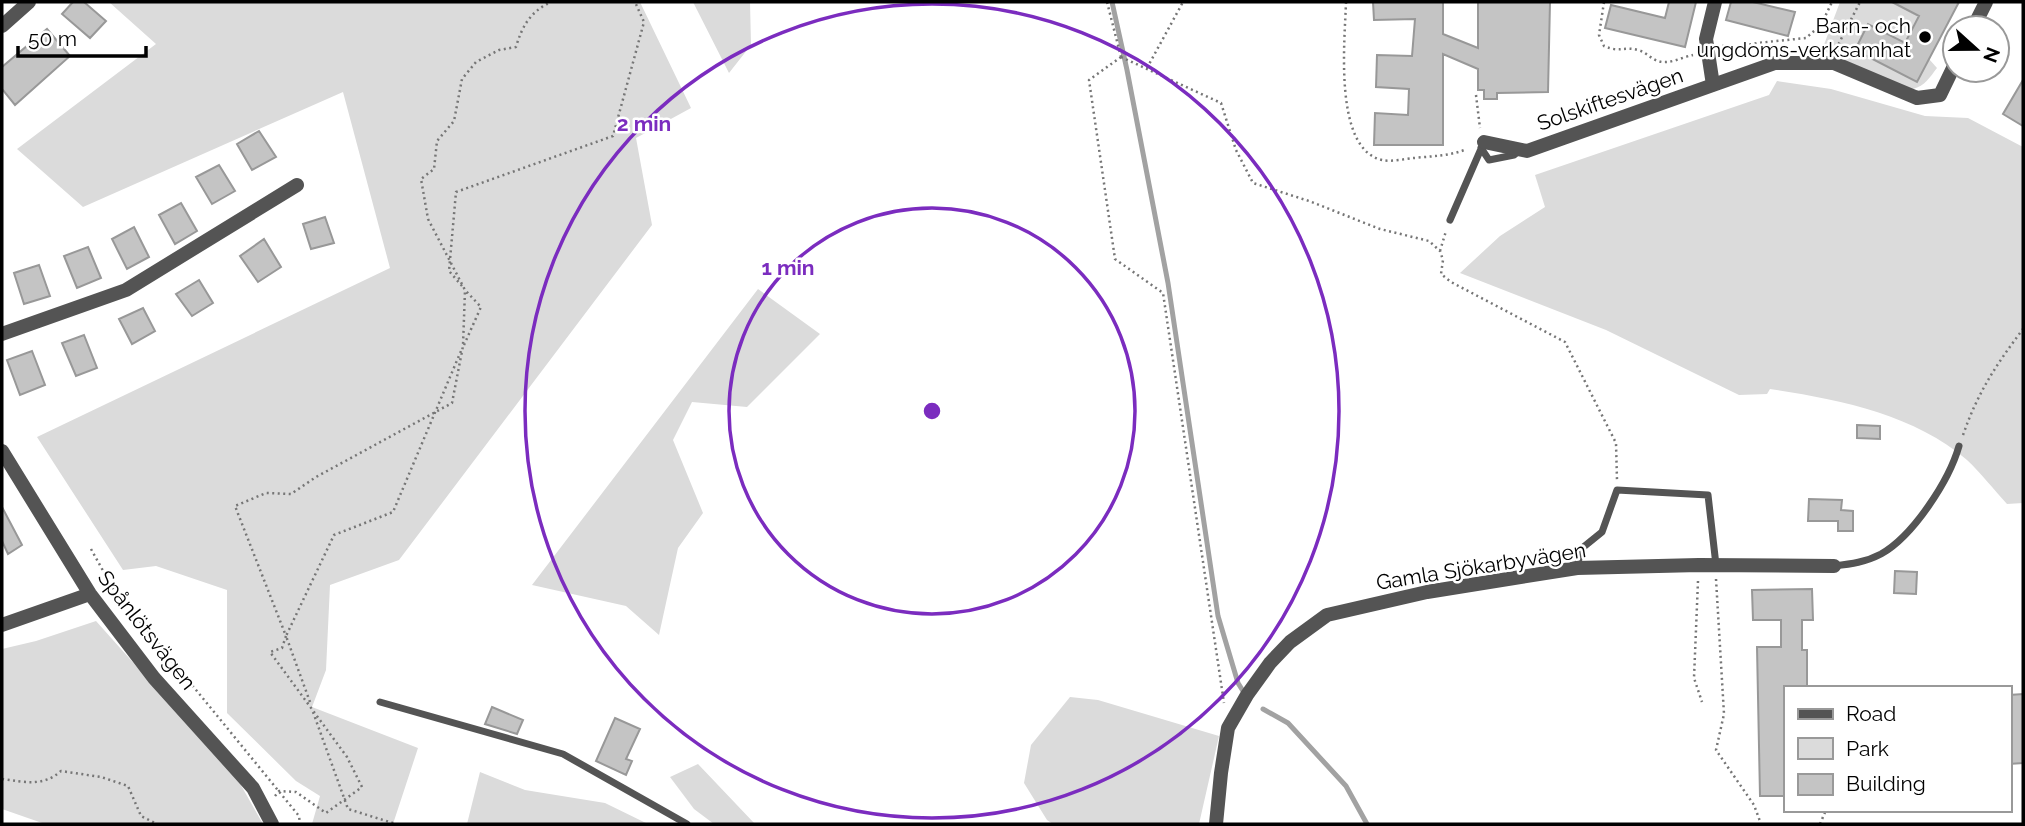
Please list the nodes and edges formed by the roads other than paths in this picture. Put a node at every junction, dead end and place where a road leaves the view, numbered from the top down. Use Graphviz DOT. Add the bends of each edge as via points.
graph roads {
  1 [pos="29,2"];
  2 [pos="1715,2"];
  3 [pos="2,26"];
  4 [pos="1945,84"];
  5 [pos="1713,85"];
  6 [pos="1485,145"];
  7 [pos="297,185"];
  8 [pos="1450,220"];
  9 [pos="2,334"];
  10 [pos="1959,446"];
  11 [pos="2,452"];
  12 [pos="1716,566"];
  13 [pos="1834,566"];
  14 [pos="1577,568"];
  15 [pos="90,594"];
  16 [pos="2,625"];
  17 [pos="380,702"];
  18 [pos="272,824"];
  19 [pos="687,824"];
  20 [pos="1216,824"];
  1 -- 3 [label="street"];
  2 -- 5 [label="street, Solskiftesvägen" via="1706,39"];
  4 -- 5 [label="street, Solskiftesvägen" via="1940,95 1917,97 1829,63 1775,64"];
  5 -- 6 [label="street, Solskiftesvägen" via="1527,151"];
  6 -- 8 [label="lane"];
  7 -- 9 [label="street" via="126,290"];
  10 -- 13 [label="lane, Gamla Sjökarbyvägen" via="1933,500 1897,543 1866,561"];
  11 -- 15 [label="street, Spånlötsvägen"];
  12 -- 13 [label="street, Gamla Sjökarbyvägen"];
  12 -- 14 [label="street, Gamla Sjökarbyvägen"];
  12 -- 14 [label="lane" via="1708,495 1617,490 1602,532 1581,549"];
  14 -- 20 [label="street, Gamla Sjökarbyvägen" via="1426,592 1327,615 1270,663 1228,727"];
  15 -- 16 [label="street"];
  15 -- 18 [label="street, Spånlötsvägen" via="154,678 253,788"];
  17 -- 19 [label="lane" via="563,754"];
}
